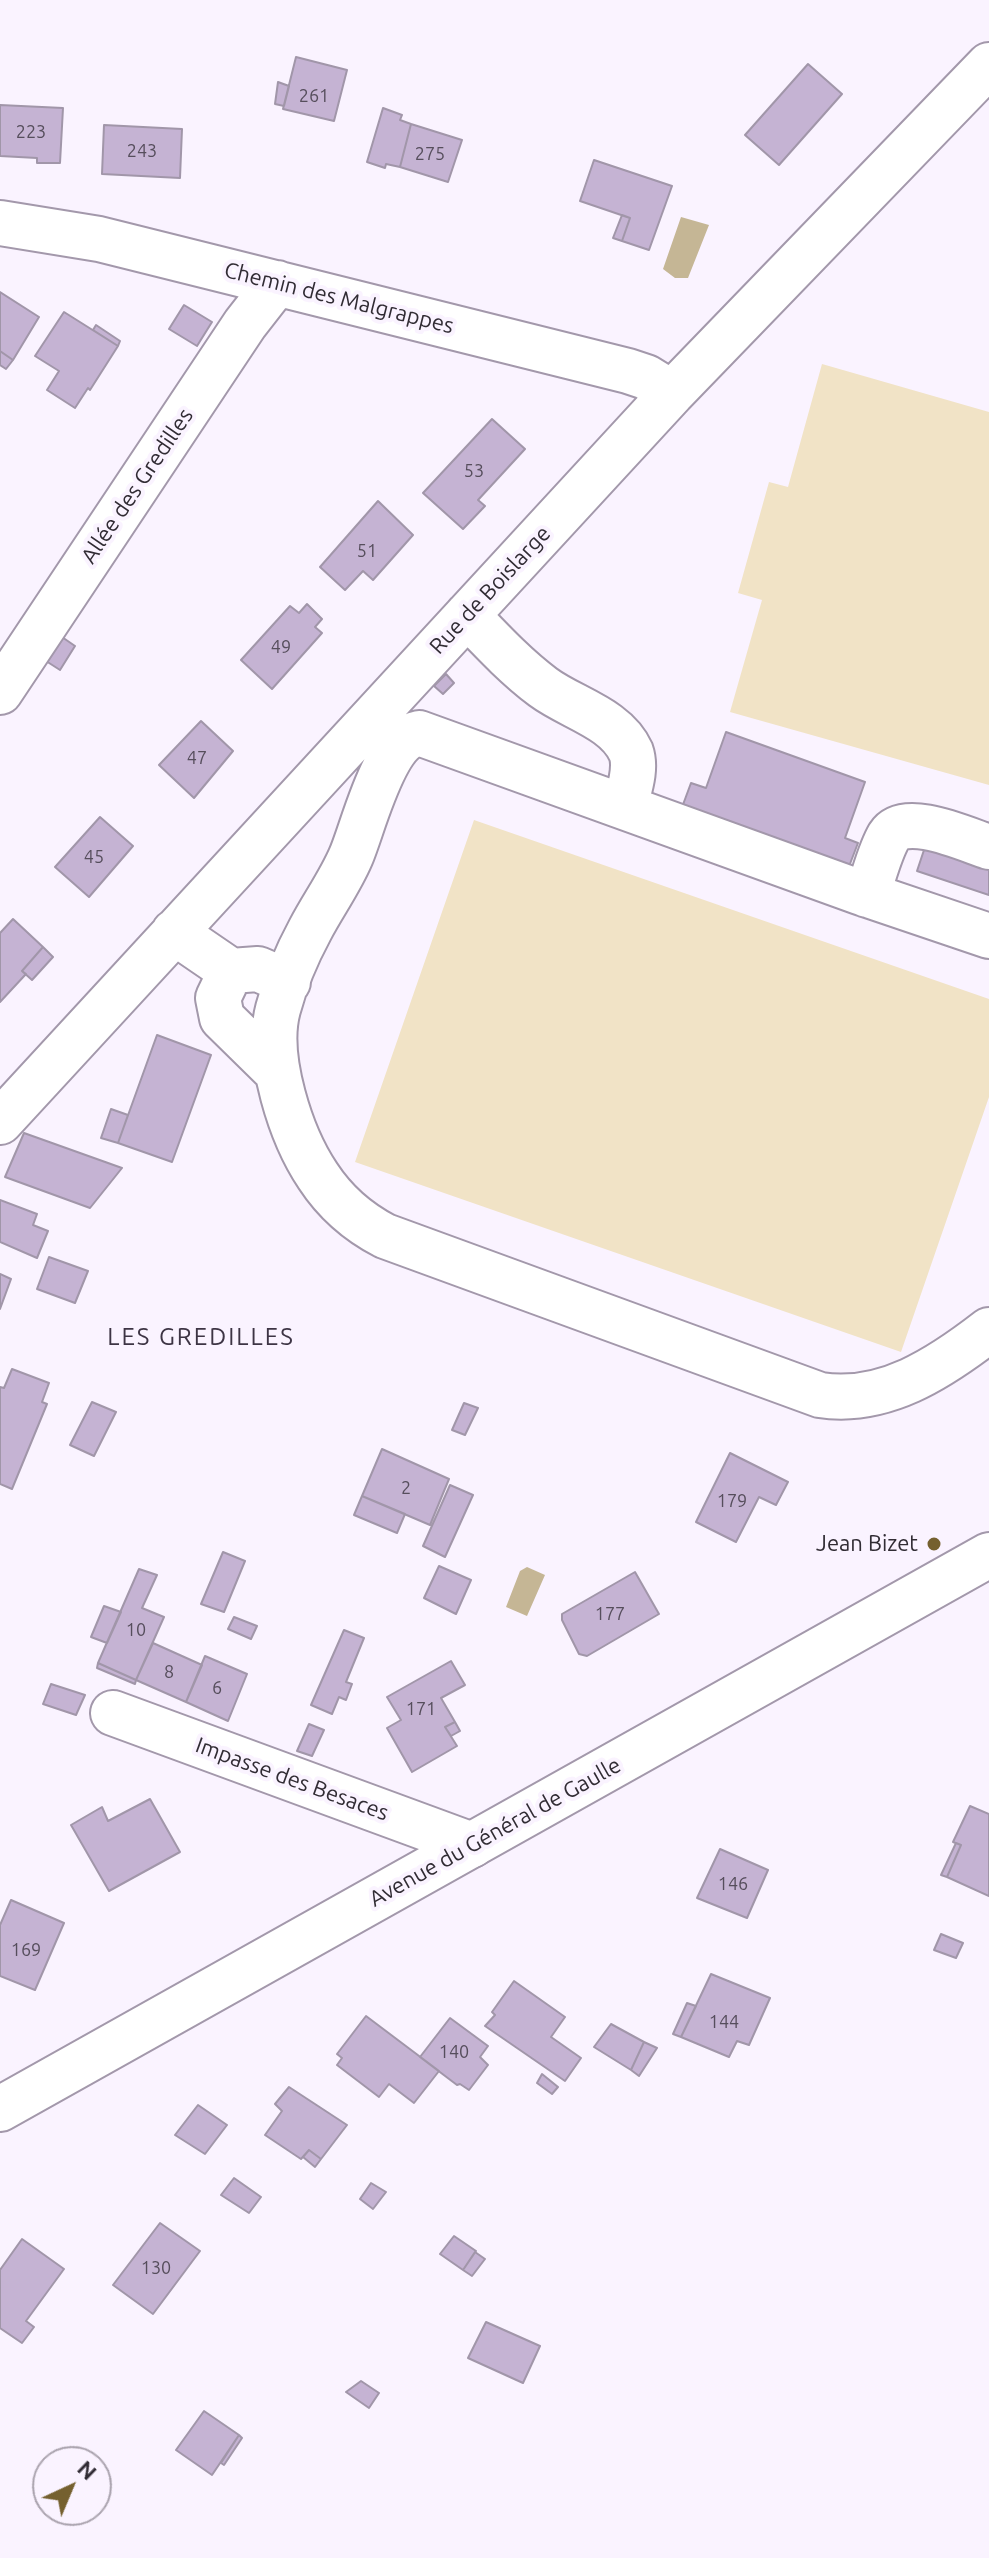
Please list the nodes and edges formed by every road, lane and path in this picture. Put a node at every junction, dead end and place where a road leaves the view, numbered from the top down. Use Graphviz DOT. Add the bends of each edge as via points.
graph roads {
  1 [pos="989,65"];
  2 [pos="0,223"];
  3 [pos="277,283"];
  4 [pos="672,393"];
  5 [pos="467,615"];
  6 [pos="0,692"];
  7 [pos="625,807"];
  8 [pos="989,847"];
  9 [pos="867,895"];
  10 [pos="174,932"];
  11 [pos="989,936"];
  12 [pos="231,971"];
  13 [pos="288,982"];
  14 [pos="277,1072"];
  15 [pos="0,1122"];
  16 [pos="989,1330"];
  17 [pos="989,1555"];
  18 [pos="113,1713"];
  19 [pos="472,1845"];
  20 [pos="0,2109"];
  1 -- 4 [label="street, Rue de Boislarge"];
  2 -- 3 [label="street, Chemin des Malgrappes" via="99,239"];
  3 -- 4 [label="street, Chemin des Malgrappes" via="628,371"];
  3 -- 6 [label="street, Allée des Gredilles"];
  4 -- 5 [label="street, Rue de Boislarge"];
  5 -- 7 [label="street" via="541,685 621,737 633,765"];
  5 -- 10 [label="street, Rue de Boislarge"];
  7 -- 9 [label="street"];
  7 -- 13 [label="street" via="426,734 410,735 384,770 351,857 308,932"];
  8 -- 9 [label="street" via="943,831 900,827 890,836"];
  9 -- 11 [label="street"];
  10 -- 12 [label="street"];
  10 -- 15 [label="street, Rue de Boislarge"];
  12 -- 13 [label="street" via="258,969"];
  12 -- 14 [label="street" via="218,998 222,1018"];
  13 -- 14 [label="street" via="275,1025"];
  14 -- 16 [label="street" via="317,1175 366,1226 805,1390 839,1398 891,1389 929,1371"];
  17 -- 19 [label="street, Avenue du Général de Gaulle"];
  18 -- 19 [label="street, Impasse des Besaces"];
  19 -- 20 [label="street, Avenue du Général de Gaulle"];
}
